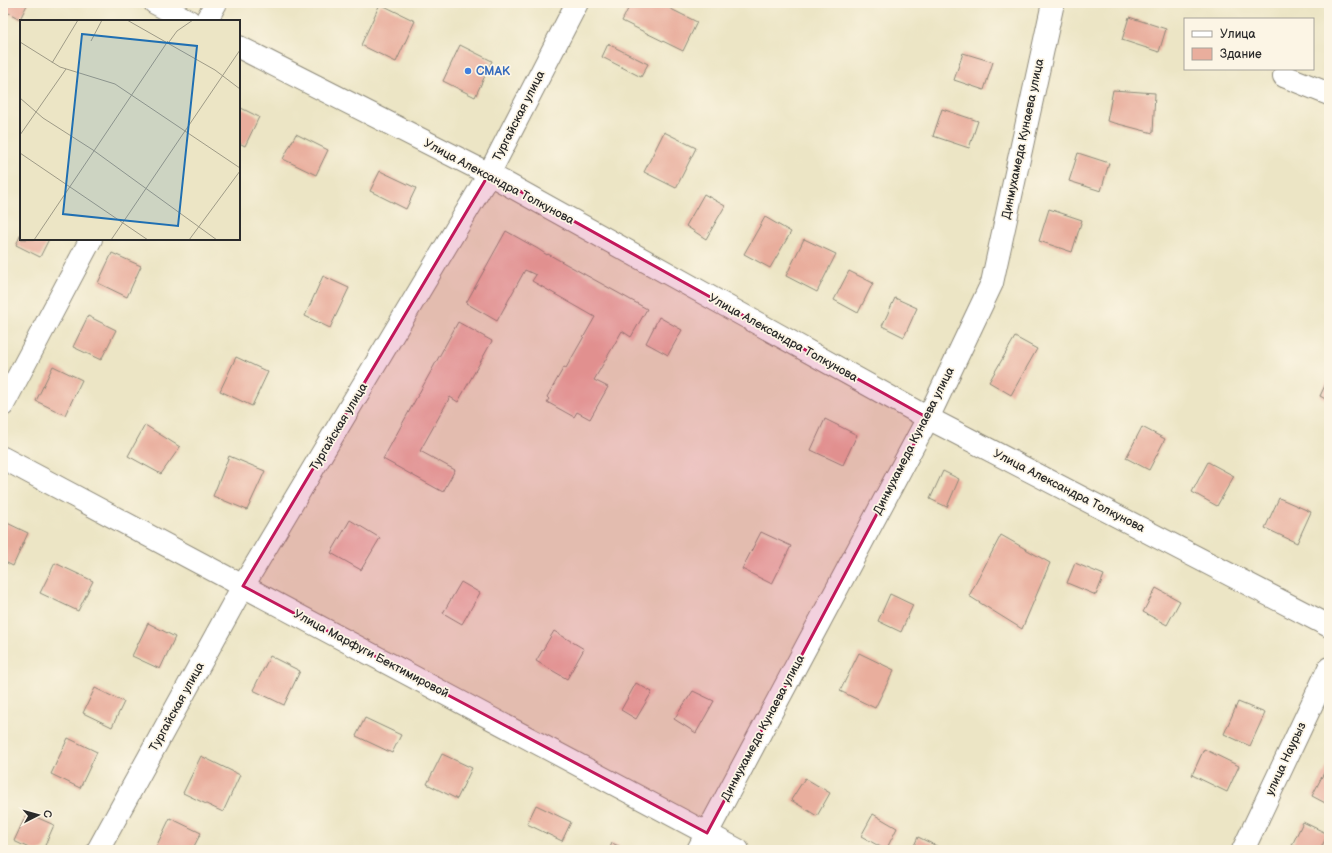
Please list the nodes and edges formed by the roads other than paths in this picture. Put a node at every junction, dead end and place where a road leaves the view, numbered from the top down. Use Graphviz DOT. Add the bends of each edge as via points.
graph roads {
  1 [pos="155,3"];
  2 [pos="216,3"];
  3 [pos="577,3"];
  4 [pos="1053,3"];
  5 [pos="187,20"];
  6 [pos="207,20"];
  7 [pos="240,48"];
  8 [pos="1284,76"];
  9 [pos="1329,94"];
  10 [pos="490,174"];
  11 [pos="90,240"];
  12 [pos="3,405"];
  13 [pos="928,418"];
  14 [pos="3,458"];
  15 [pos="243,586"];
  16 [pos="1329,626"];
  17 [pos="1329,668"];
  18 [pos="703,841"];
  19 [pos="98,850"];
  20 [pos="738,850"];
  21 [pos="1243,850"];
  1 -- 5 [label="street"];
  2 -- 6 [label="street"];
  3 -- 10 [label="street, Тургайская улица"];
  4 -- 13 [label="street, Динмухамеда Кунаева улица" via="992,283"];
  7 -- 10 [label="street, Улица Александра Толкунова"];
  8 -- 9 [label="street"];
  10 -- 13 [label="street, Улица Александра Толкунова"];
  10 -- 15 [label="street, Тургайская улица"];
  11 -- 12 [label="street"];
  13 -- 16 [label="street, Улица Александра Толкунова"];
  13 -- 18 [label="street, Динмухамеда Кунаева улица"];
  14 -- 15 [label="street, Улица Марфуги Бектимировой"];
  15 -- 18 [label="street, Улица Марфуги Бектимировой"];
  15 -- 19 [label="street, Тургайская улица"];
  17 -- 21 [label="street, улица Наурыз"];
  18 -- 20 [label="street, Улица Марфуги Бектимировой"];
}
